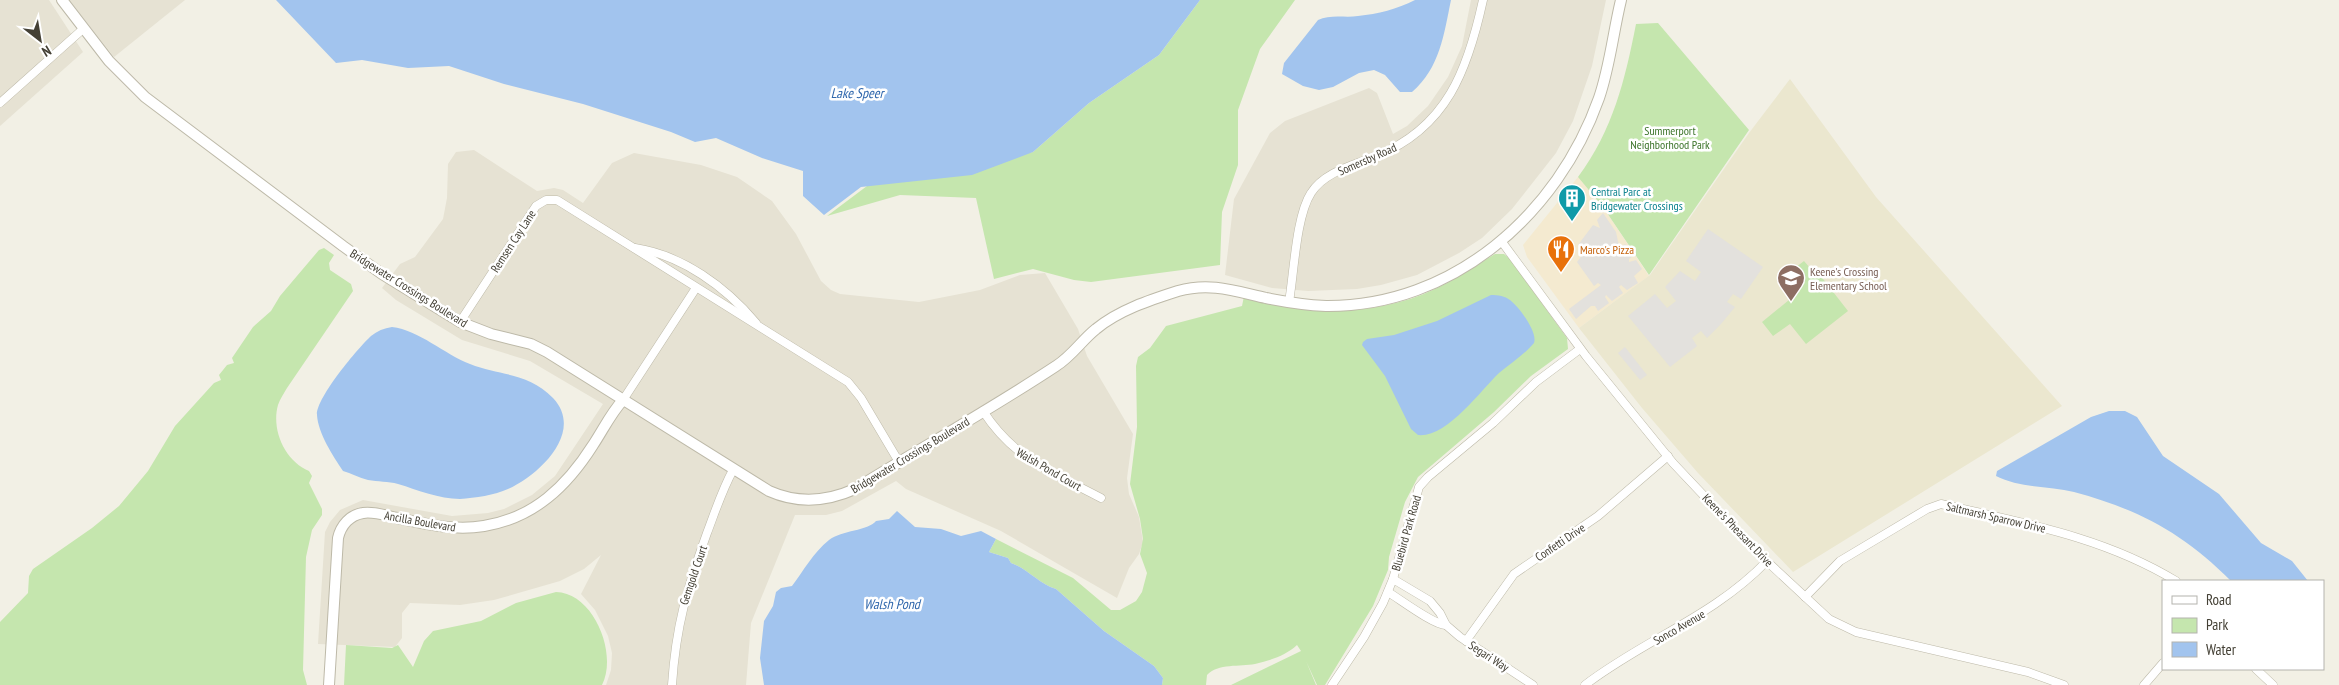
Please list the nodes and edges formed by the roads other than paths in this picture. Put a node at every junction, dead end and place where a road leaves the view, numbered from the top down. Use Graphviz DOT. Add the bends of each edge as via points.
graph roads {
  1 [pos="62,0"];
  2 [pos="1483,0"];
  3 [pos="1621,0"];
  4 [pos="84,29"];
  5 [pos="0,103"];
  6 [pos="1502,242"];
  7 [pos="635,248"];
  8 [pos="696,288"];
  9 [pos="1289,302"];
  10 [pos="460,322"];
  11 [pos="758,325"];
  12 [pos="1580,348"];
  13 [pos="623,400"];
  14 [pos="983,411"];
  15 [pos="1668,456"];
  16 [pos="899,462"];
  17 [pos="733,470"];
  18 [pos="1101,498"];
  19 [pos="1767,561"];
  20 [pos="1392,579"];
  21 [pos="2174,580"];
  22 [pos="1388,592"];
  23 [pos="1805,597"];
  24 [pos="1446,625"];
  25 [pos="1466,641"];
  26 [pos="2162,664"];
  27 [pos="2257,670"];
  28 [pos="330,685"];
  29 [pos="672,685"];
  30 [pos="1332,685"];
  31 [pos="1533,685"];
  32 [pos="1585,685"];
  33 [pos="2064,685"];
  34 [pos="2144,685"];
  35 [pos="2273,685"];
  1 -- 4 [label="street, Bridgewater Crossings Boulevard"];
  2 -- 9 [label="street, Somersby Road" via="1474,42 1462,72 1431,119 1396,147 1331,175 1311,193 1301,220"];
  3 -- 6 [label="street, Bridgewater Crossings Boulevard" via="1606,76 1584,132 1550,188"];
  4 -- 5 [label="street"];
  4 -- 10 [label="street, Bridgewater Crossings Boulevard" via="128,81 168,116 362,260"];
  6 -- 9 [label="street, Bridgewater Crossings Boulevard" via="1446,279 1400,296 1341,305"];
  6 -- 12 [label="street, Keene's Pheasant Drive"];
  7 -- 8 [label="street, Remsen Cay Lane"];
  7 -- 10 [label="street, Remsen Cay Lane" via="562,202 546,200 532,210"];
  7 -- 11 [label="street, Remsen Cay Lane" via="662,255 704,276 731,297"];
  8 -- 11 [label="street, Remsen Cay Lane"];
  8 -- 13 [label="street, Ancilla Boulevard"];
  9 -- 14 [label="street, Bridgewater Crossings Boulevard" via="1219,286 1170,294 1111,318 1061,363"];
  10 -- 13 [label="street, Bridgewater Crossings Boulevard" via="539,348"];
  11 -- 16 [label="street, Remsen Cay Lane" via="852,386"];
  12 -- 15 [label="street, Keene's Pheasant Drive"];
  12 -- 20 [label="street, Bluebird Park Road" via="1536,382 1424,482 1414,500"];
  13 -- 17 [label="street, Bridgewater Crossings Boulevard"];
  13 -- 28 [label="street, Ancilla Boulevard" via="567,481 544,502 521,516 494,525 464,528 432,526 369,512 348,520 338,538"];
  14 -- 16 [label="street, Bridgewater Crossings Boulevard"];
  14 -- 18 [label="street, Walsh Pond Court" via="1014,449"];
  15 -- 19 [label="street, Keene's Pheasant Drive"];
  15 -- 25 [label="street, Confetti Drive" via="1598,516 1514,574"];
  16 -- 17 [label="street, Bridgewater Crossings Boulevard" via="855,489 817,500 796,500 777,495"];
  17 -- 29 [label="street, Gemgold Court" via="723,488 684,599 675,640"];
  19 -- 23 [label="street, Keene's Pheasant Drive"];
  19 -- 32 [label="street, Sonco Avenue" via="1736,590 1708,610 1634,652"];
  20 -- 22 [label="street, Bluebird Park Road"];
  20 -- 24 [label="street, Segari Way" via="1430,602"];
  21 -- 23 [label="street, Saltmarsh Sparrow Drive" via="2097,542 1941,504 1927,509 1840,561"];
  22 -- 24 [label="street, Segari Way" via="1433,621"];
  22 -- 30 [label="street, Bluebird Park Road" via="1371,626"];
  23 -- 33 [label="street, Keene's Pheasant Drive" via="1847,630 2028,672"];
  24 -- 25 [label="street, Segari Way"];
  25 -- 31 [label="street, Segari Way"];
  26 -- 34 [label="street"];
  27 -- 35 [label="street"];
}
